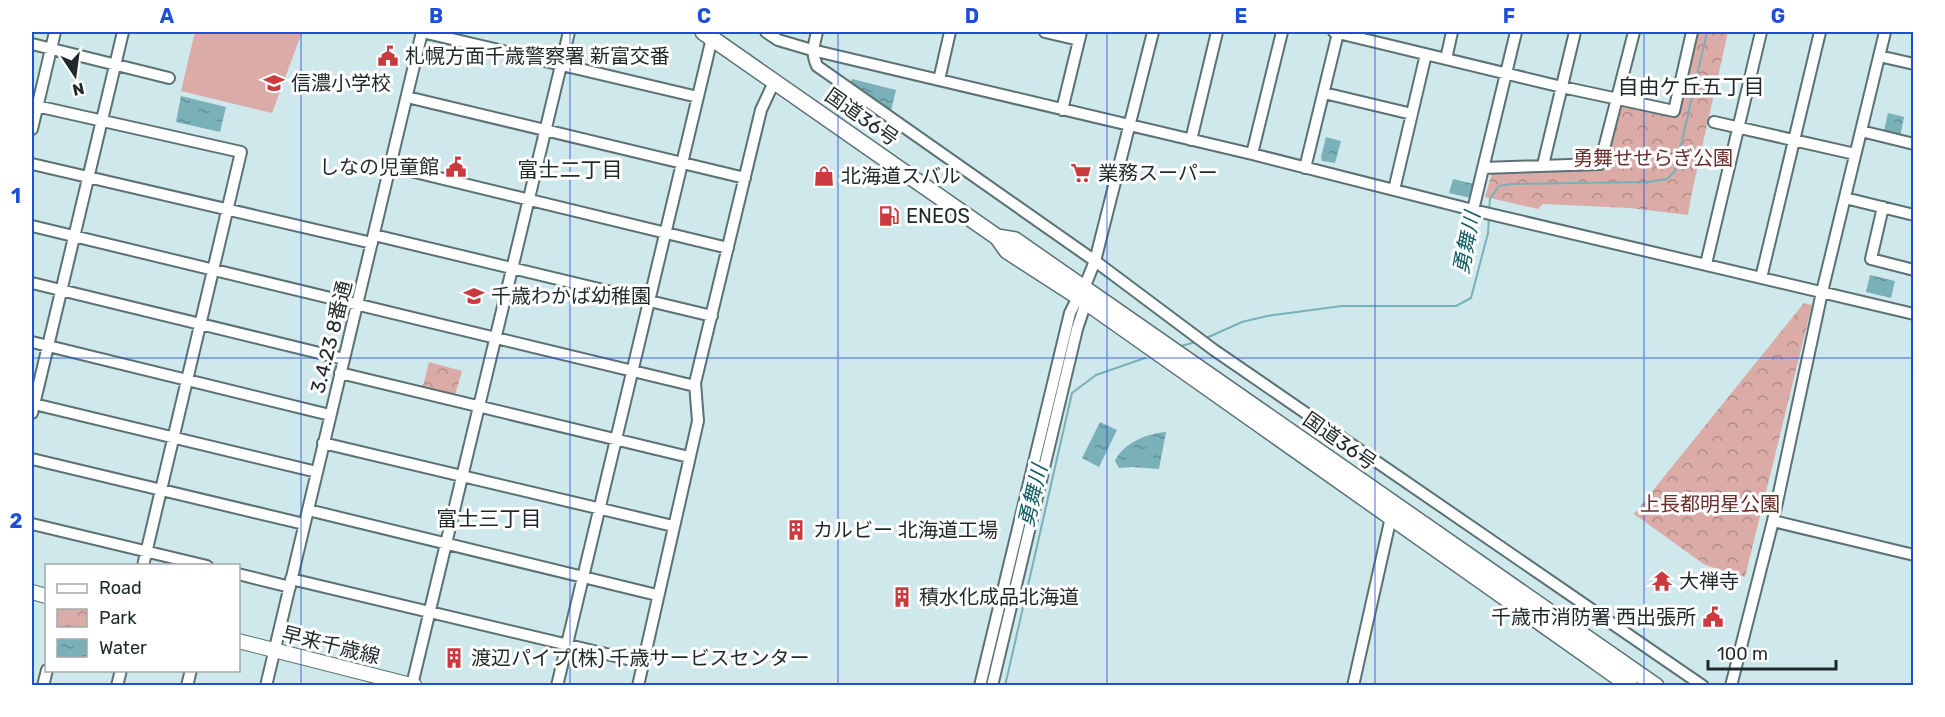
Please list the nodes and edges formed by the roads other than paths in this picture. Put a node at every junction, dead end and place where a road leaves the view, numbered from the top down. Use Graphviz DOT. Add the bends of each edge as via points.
graph roads {
  1 [pos="55,32"];
  2 [pos="123,32"];
  3 [pos="422,32"];
  4 [pos="569,32"];
  5 [pos="766,32"];
  6 [pos="817,32"];
  7 [pos="950,32"];
  8 [pos="1045,32"];
  9 [pos="1153,32"];
  10 [pos="1217,32"];
  11 [pos="1282,32"];
  12 [pos="1336,32"];
  13 [pos="1452,32"];
  14 [pos="1516,32"];
  15 [pos="1575,32"];
  16 [pos="1634,32"];
  17 [pos="1692,32"];
  18 [pos="1761,32"];
  19 [pos="1820,32"];
  20 [pos="1885,32"];
  21 [pos="707,34"];
  22 [pos="1080,36"];
  23 [pos="32,44"];
  24 [pos="51,49"];
  25 [pos="812,50"];
  26 [pos="1426,54"];
  27 [pos="1879,56"];
  28 [pos="1446,59"];
  29 [pos="561,64"];
  30 [pos="1914,64"];
  31 [pos="114,65"];
  32 [pos="1506,73"];
  33 [pos="169,78"];
  34 [pos="939,80"];
  35 [pos="774,82"];
  36 [pos="1562,87"];
  37 [pos="1324,93"];
  38 [pos="407,97"];
  39 [pos="698,97"];
  40 [pos="1618,99"];
  41 [pos="34,106"];
  42 [pos="1062,110"];
  43 [pos="1412,114"];
  44 [pos="101,121"];
  45 [pos="1714,122"];
  46 [pos="1130,127"];
  47 [pos="1739,128"];
  48 [pos="32,129"];
  49 [pos="1861,131"];
  50 [pos="545,132"];
  51 [pos="1191,140"];
  52 [pos="1794,140"];
  53 [pos="1914,144"];
  54 [pos="1252,154"];
  55 [pos="1855,154"];
  56 [pos="32,164"];
  57 [pos="682,164"];
  58 [pos="1543,165"];
  59 [pos="390,166"];
  60 [pos="1305,168"];
  61 [pos="1483,168"];
  62 [pos="88,177"];
  63 [pos="745,178"];
  64 [pos="1394,190"];
  65 [pos="1845,198"];
  66 [pos="528,201"];
  67 [pos="1883,207"];
  68 [pos="228,210"];
  69 [pos="1476,211"];
  70 [pos="1914,215"];
  71 [pos="32,226"];
  72 [pos="665,233"];
  73 [pos="73,237"];
  74 [pos="373,239"];
  75 [pos="728,248"];
  76 [pos="1095,261"];
  77 [pos="1706,264"];
  78 [pos="512,268"];
  79 [pos="214,270"];
  80 [pos="1914,270"];
  81 [pos="1761,278"];
  82 [pos="32,283"];
  83 [pos="61,290"];
  84 [pos="1822,292"];
  85 [pos="1082,296"];
  86 [pos="649,302"];
  87 [pos="357,304"];
  88 [pos="1914,314"];
  89 [pos="712,316"];
  90 [pos="201,324"];
  91 [pos="495,337"];
  92 [pos="32,342"];
  93 [pos="47,346"];
  94 [pos="344,359"];
  95 [pos="633,370"];
  96 [pos="340,373"];
  97 [pos="187,380"];
  98 [pos="695,386"];
  99 [pos="479,406"];
  100 [pos="33,409"];
  101 [pos="330,415"];
  102 [pos="174,437"];
  103 [pos="616,438"];
  104 [pos="323,443"];
  105 [pos="689,457"];
  106 [pos="32,459"];
  107 [pos="317,472"];
  108 [pos="462,475"];
  109 [pos="161,490"];
  110 [pos="600,508"];
  111 [pos="308,510"];
  112 [pos="1396,513"];
  113 [pos="1773,521"];
  114 [pos="32,524"];
  115 [pos="304,524"];
  116 [pos="673,526"];
  117 [pos="446,543"];
  118 [pos="147,550"];
  119 [pos="1914,555"];
  120 [pos="144,564"];
  121 [pos="200,564"];
  122 [pos="240,574"];
  123 [pos="584,576"];
  124 [pos="290,583"];
  125 [pos="657,595"];
  126 [pos="429,611"];
  127 [pos="240,642"];
  128 [pos="567,645"];
  129 [pos="274,651"];
  130 [pos="644,663"];
  131 [pos="413,685"];
  132 [pos="266,686"];
  133 [pos="558,686"];
  134 [pos="638,686"];
  135 [pos="980,686"];
  136 [pos="992,686"];
  137 [pos="1353,686"];
  138 [pos="1630,686"];
  139 [pos="1656,686"];
  140 [pos="1703,686"];
  141 [pos="1731,686"];
  1 -- 24 [label="street"];
  2 -- 31 [label="street"];
  3 -- 29 [label="street"];
  3 -- 38 [label="street, 3.4.23 8番通"];
  4 -- 29 [label="street"];
  5 -- 25 [label="street"];
  6 -- 25 [label="street"];
  7 -- 34 [label="street"];
  8 -- 22 [label="street"];
  9 -- 46 [label="street"];
  10 -- 51 [label="street"];
  11 -- 54 [label="street"];
  12 -- 26 [label="street"];
  12 -- 37 [label="street"];
  13 -- 28 [label="street"];
  14 -- 32 [label="street"];
  15 -- 36 [label="street"];
  16 -- 40 [label="street"];
  17 -- 40 [label="street" via="1674,111"];
  18 -- 47 [label="street"];
  19 -- 52 [label="street"];
  20 -- 27 [label="street"];
  21 -- 35 [label="highway, 国道36号"];
  21 -- 39 [label="street"];
  22 -- 42 [label="street"];
  23 -- 24 [label="street"];
  24 -- 31 [label="street"];
  24 -- 41 [label="street"];
  25 -- 34 [label="street"];
  25 -- 76 [label="street" via="817,66"];
  26 -- 28 [label="street"];
  26 -- 43 [label="street"];
  27 -- 30 [label="street"];
  27 -- 49 [label="street"];
  28 -- 32 [label="street"];
  29 -- 39 [label="street"];
  29 -- 50 [label="street"];
  31 -- 33 [label="street"];
  31 -- 44 [label="street"];
  32 -- 36 [label="street"];
  32 -- 61 [label="street"];
  34 -- 42 [label="street"];
  35 -- 63 [label="street" via="761,110"];
  35 -- 85 [label="highway, 国道36号" via="997,237 1015,240"];
  36 -- 40 [label="street"];
  36 -- 58 [label="street"];
  37 -- 43 [label="street"];
  37 -- 60 [label="street"];
  38 -- 50 [label="street"];
  38 -- 59 [label="street, 3.4.23 8番通"];
  39 -- 57 [label="street"];
  40 -- 58 [label="street" via="1600,164"];
  41 -- 44 [label="street"];
  41 -- 48 [label="street"];
  42 -- 46 [label="street"];
  43 -- 64 [label="street"];
  44 -- 62 [label="street"];
  44 -- 68 [label="street" via="242,152"];
  45 -- 47 [label="street"];
  46 -- 51 [label="street"];
  46 -- 76 [label="street"];
  47 -- 52 [label="street"];
  47 -- 77 [label="street"];
  49 -- 53 [label="street"];
  49 -- 55 [label="street"];
  50 -- 57 [label="street"];
  50 -- 66 [label="street"];
  51 -- 54 [label="street"];
  52 -- 55 [label="street"];
  52 -- 81 [label="street"];
  54 -- 60 [label="street"];
  55 -- 65 [label="street"];
  56 -- 62 [label="street"];
  57 -- 63 [label="street"];
  57 -- 72 [label="street"];
  58 -- 61 [label="street"];
  59 -- 66 [label="street"];
  59 -- 74 [label="street, 3.4.23 8番通"];
  60 -- 64 [label="street"];
  61 -- 69 [label="street"];
  62 -- 68 [label="street"];
  62 -- 73 [label="street"];
  63 -- 75 [label="street"];
  64 -- 69 [label="street"];
  65 -- 67 [label="street"];
  65 -- 84 [label="street"];
  66 -- 72 [label="street"];
  66 -- 78 [label="street"];
  67 -- 70 [label="street"];
  67 -- 80 [label="street" via="1871,259"];
  68 -- 74 [label="street"];
  68 -- 79 [label="street"];
  69 -- 77 [label="street"];
  71 -- 73 [label="street"];
  72 -- 75 [label="street"];
  72 -- 86 [label="street"];
  73 -- 79 [label="street"];
  73 -- 83 [label="street"];
  74 -- 78 [label="street"];
  74 -- 87 [label="street, 3.4.23 8番通"];
  75 -- 89 [label="street"];
  76 -- 85 [label="street"];
  76 -- 140 [label="street" via="1214,350"];
  77 -- 81 [label="street"];
  78 -- 86 [label="street"];
  78 -- 91 [label="street"];
  79 -- 87 [label="street"];
  79 -- 90 [label="street"];
  81 -- 84 [label="street"];
  82 -- 83 [label="street"];
  83 -- 90 [label="street"];
  83 -- 93 [label="street"];
  84 -- 88 [label="street"];
  84 -- 113 [label="street"];
  85 -- 112 [label="highway, 国道36号"];
  85 -- 135 [label="street" via="1070,314"];
  85 -- 136 [label="street"];
  86 -- 89 [label="street"];
  86 -- 95 [label="street"];
  87 -- 91 [label="street"];
  87 -- 94 [label="street, 3.4.23 8番通"];
  89 -- 98 [label="street"];
  90 -- 94 [label="street"];
  90 -- 97 [label="street"];
  91 -- 95 [label="street"];
  91 -- 99 [label="street"];
  92 -- 93 [label="street"];
  93 -- 97 [label="street"];
  93 -- 100 [label="street"];
  94 -- 96 [label="street, 3.4.23 8番通"];
  95 -- 98 [label="street"];
  95 -- 103 [label="street"];
  96 -- 99 [label="street"];
  96 -- 101 [label="street, 3.4.23 8番通"];
  97 -- 101 [label="street"];
  97 -- 102 [label="street"];
  98 -- 105 [label="street" via="698,421"];
  99 -- 103 [label="street"];
  99 -- 108 [label="street"];
  100 -- 102 [label="street"];
  101 -- 104 [label="street, 3.4.23 8番通"];
  102 -- 107 [label="street"];
  102 -- 109 [label="street"];
  103 -- 105 [label="street"];
  103 -- 110 [label="street"];
  104 -- 107 [label="street, 3.4.23 8番通"];
  104 -- 108 [label="street"];
  105 -- 116 [label="street"];
  106 -- 109 [label="street"];
  107 -- 111 [label="street, 3.4.23 8番通"];
  108 -- 110 [label="street"];
  108 -- 117 [label="street"];
  109 -- 115 [label="street"];
  109 -- 118 [label="street"];
  110 -- 116 [label="street"];
  110 -- 123 [label="street"];
  111 -- 115 [label="street, 3.4.23 8番通"];
  111 -- 117 [label="street"];
  112 -- 137 [label="street"];
  112 -- 138 [label="highway, 国道36号"];
  112 -- 139 [label="highway, 国道36号"];
  113 -- 119 [label="street"];
  113 -- 141 [label="street"];
  114 -- 118 [label="street"];
  115 -- 124 [label="street, 3.4.23 8番通"];
  116 -- 125 [label="street"];
  117 -- 123 [label="street"];
  117 -- 126 [label="street"];
  118 -- 120 [label="street"];
  118 -- 121 [label="street"];
  122 -- 124 [label="street"];
  123 -- 125 [label="street"];
  123 -- 128 [label="street"];
  124 -- 126 [label="street"];
  124 -- 129 [label="street, 3.4.23 8番通"];
  125 -- 130 [label="street"];
  126 -- 128 [label="street"];
  126 -- 131 [label="street"];
  127 -- 129 [label="main road, 早来千歳線"];
  128 -- 130 [label="street"];
  128 -- 133 [label="street"];
  129 -- 131 [label="main road, 早来千歳線"];
  129 -- 132 [label="street, 3.4.23 8番通"];
  130 -- 134 [label="street"];
}
